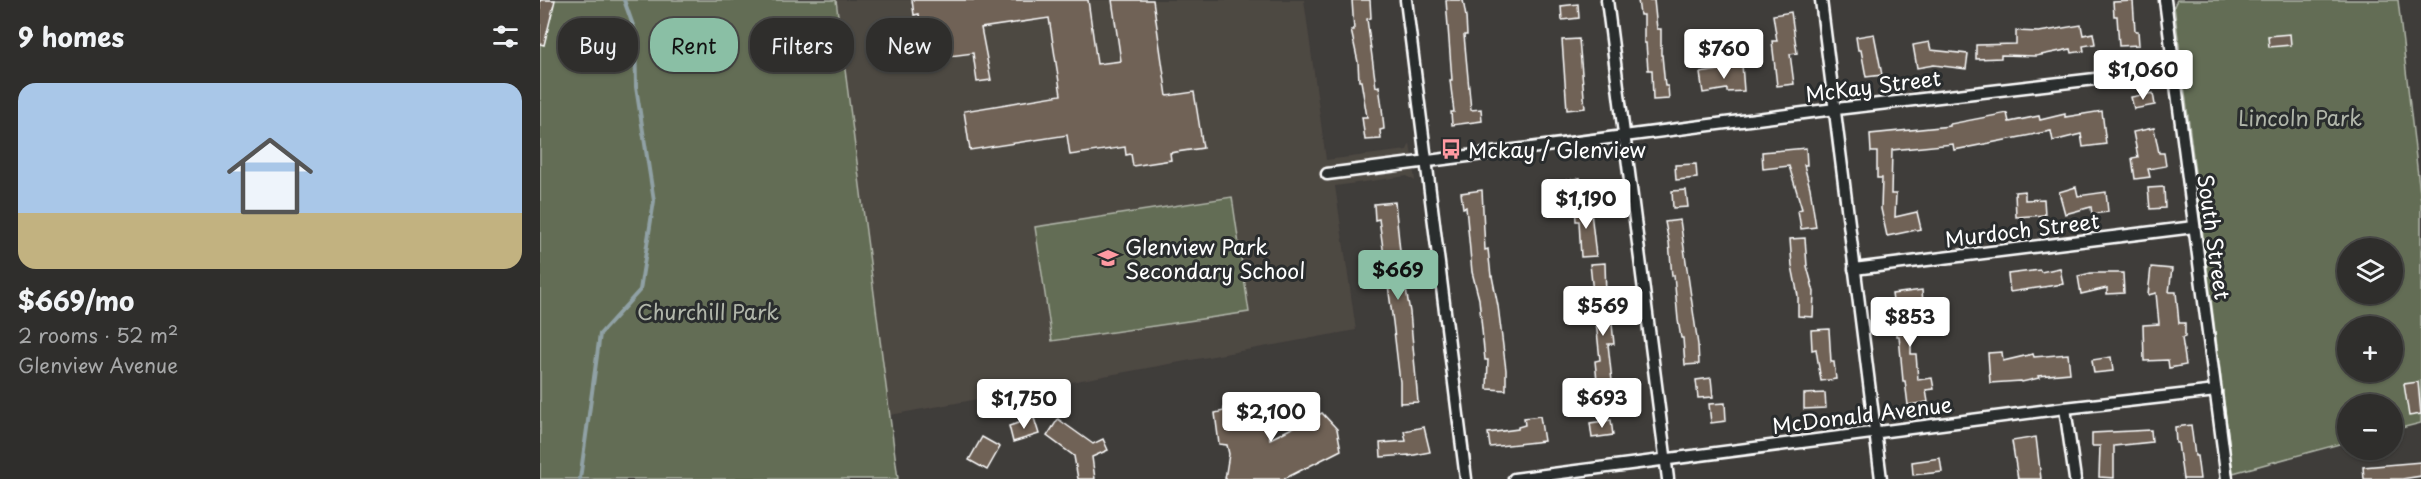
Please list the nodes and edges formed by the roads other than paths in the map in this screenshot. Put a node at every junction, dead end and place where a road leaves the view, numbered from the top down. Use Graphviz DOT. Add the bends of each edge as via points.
graph roads {
  1 [pos="1406,0"];
  2 [pos="1607,0"];
  3 [pos="1821,0"];
  4 [pos="2164,0"];
  5 [pos="2173,70"];
  6 [pos="1834,110"];
  7 [pos="1624,136"];
  8 [pos="1426,162"];
  9 [pos="1327,174"];
  10 [pos="2194,227"];
  11 [pos="1854,269"];
  12 [pos="2216,391"];
  13 [pos="2065,408"];
  14 [pos="1875,432"];
  15 [pos="1665,459"];
  16 [pos="1466,479"];
  17 [pos="1514,479"];
  18 [pos="1668,479"];
  19 [pos="1881,479"];
  20 [pos="2074,479"];
  21 [pos="2226,479"];
  1 -- 8 [label="street"];
  2 -- 7 [label="street"];
  3 -- 6 [label="street"];
  4 -- 5 [label="street, South Street"];
  5 -- 6 [label="street, McKay Street"];
  5 -- 10 [label="street, South Street"];
  6 -- 7 [label="street, McKay Street"];
  6 -- 11 [label="street"];
  7 -- 8 [label="street, McKay Street"];
  7 -- 15 [label="street"];
  8 -- 9 [label="street, McKay Street"];
  8 -- 16 [label="street"];
  10 -- 11 [label="street, Murdoch Street"];
  10 -- 12 [label="street, South Street"];
  11 -- 14 [label="street"];
  12 -- 13 [label="street, McDonald Avenue"];
  12 -- 21 [label="street, South Street"];
  13 -- 14 [label="street, McDonald Avenue"];
  13 -- 20 [label="street"];
  14 -- 15 [label="street, McDonald Avenue"];
  14 -- 19 [label="street"];
  15 -- 17 [label="street, McDonald Avenue"];
  15 -- 18 [label="street"];
}
